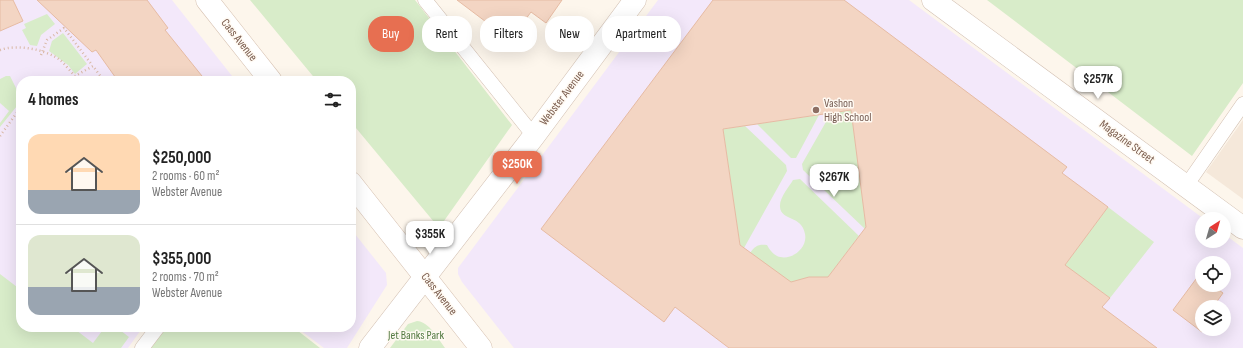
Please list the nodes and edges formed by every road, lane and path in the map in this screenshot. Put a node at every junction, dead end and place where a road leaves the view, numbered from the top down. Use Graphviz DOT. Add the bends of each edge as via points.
graph roads {
  1 [pos="207,0"];
  2 [pos="425,0"];
  3 [pos="635,0"];
  4 [pos="933,0"];
  5 [pos="0,50"];
  6 [pos="42,53"];
  7 [pos="92,66"];
  8 [pos="100,76"];
  9 [pos="267,76"];
  10 [pos="1243,104"];
  11 [pos="16,114"];
  12 [pos="0,136"];
  13 [pos="534,136"];
  14 [pos="1186,186"];
  15 [pos="356,189"];
  16 [pos="1243,228"];
  17 [pos="424,276"];
  18 [pos="154,332"];
  19 [pos="142,348"];
  20 [pos="370,348"];
  21 [pos="481,348"];
  1 -- 9 [label="street, Cass Avenue"];
  2 -- 13 [label="lane"];
  3 -- 13 [label="street, Webster Avenue"];
  4 -- 14 [label="street, Magazine Street"];
  5 -- 6 [label="path" via="8,47"];
  6 -- 7 [label="path" via="60,60 75,76"];
  6 -- 7 [label="path" via="46,40 64,28"];
  7 -- 8 [label="path"];
  10 -- 14 [label="lane"];
  11 -- 12 [label="path"];
  13 -- 17 [label="street, Webster Avenue"];
  14 -- 16 [label="street, Magazine Street"];
  15 -- 17 [label="street, Cass Avenue"];
  17 -- 20 [label="street, Webster Avenue"];
  17 -- 21 [label="street, Cass Avenue"];
  18 -- 19 [label="lane"];
}
